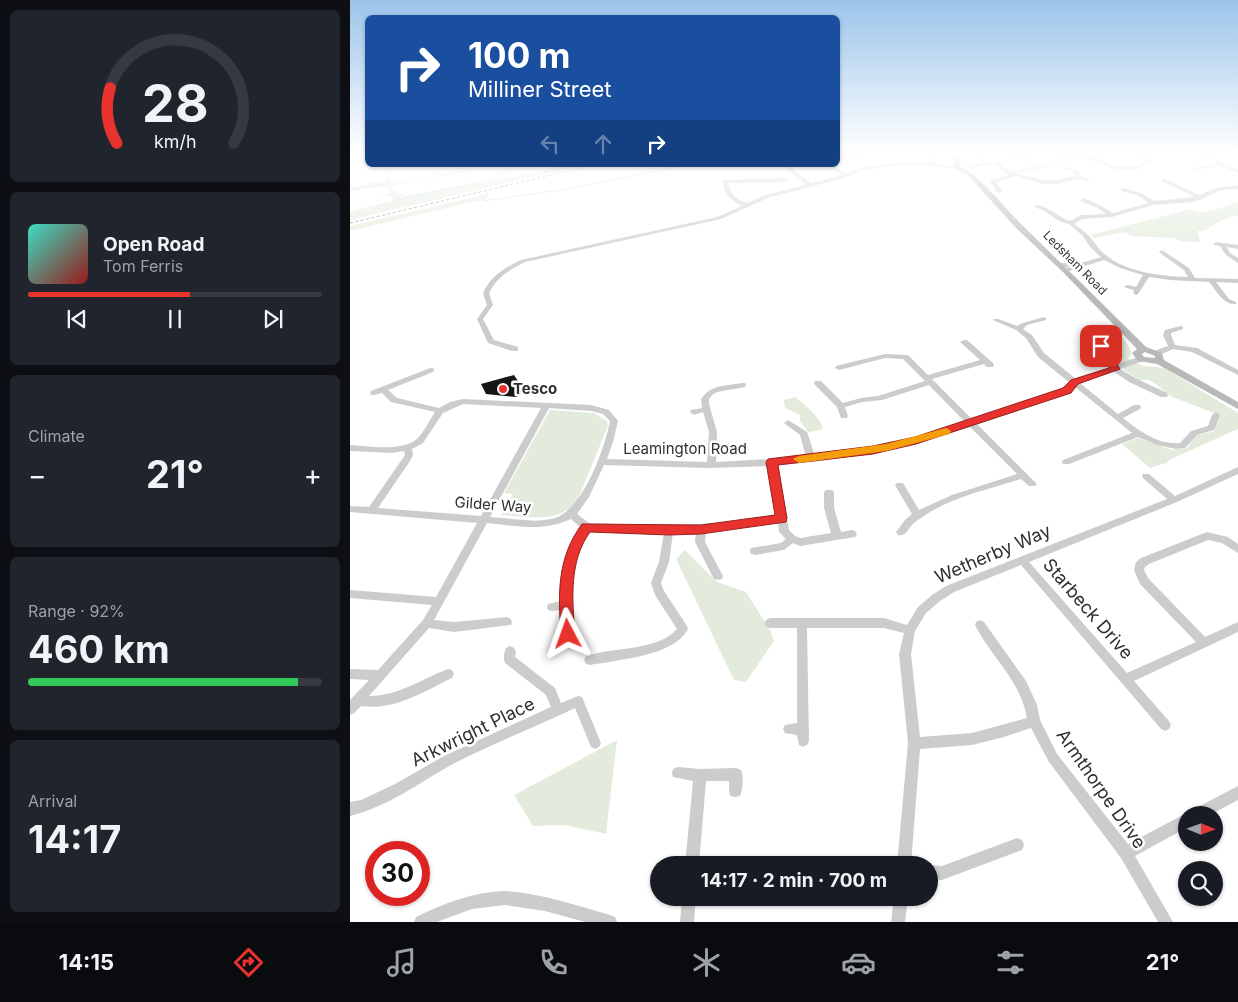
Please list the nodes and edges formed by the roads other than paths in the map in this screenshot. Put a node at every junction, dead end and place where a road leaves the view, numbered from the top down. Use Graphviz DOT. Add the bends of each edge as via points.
graph roads {
  1 [pos="730,195"];
  2 [pos="772,195"];
  3 [pos="991,195"];
  4 [pos="1141,195"];
  5 [pos="1195,195"];
  6 [pos="1206,195"];
  7 [pos="1200,198"];
  8 [pos="1087,200"];
  9 [pos="1153,203"];
  10 [pos="746,205"];
  11 [pos="1041,206"];
  12 [pos="1112,215"];
  13 [pos="1072,223"];
  14 [pos="1216,244"];
  15 [pos="1224,246"];
  16 [pos="1238,247"];
  17 [pos="1161,254"];
  18 [pos="1105,258"];
  19 [pos="1238,261"];
  20 [pos="1064,268"];
  21 [pos="1146,276"];
  22 [pos="1192,279"];
  23 [pos="1211,280"];
  24 [pos="1238,281"];
  25 [pos="1127,287"];
  26 [pos="1234,302"];
  27 [pos="1044,319"];
  28 [pos="996,320"];
  29 [pos="1022,326"];
  30 [pos="1177,330"];
  31 [pos="1092,332"];
  32 [pos="964,342"];
  33 [pos="1172,346"];
  34 [pos="514,349"];
  35 [pos="1142,354"];
  36 [pos="1158,357"];
  37 [pos="839,368"];
  38 [pos="1115,369"];
  39 [pos="430,370"];
  40 [pos="1238,373"];
  41 [pos="928,380"];
  42 [pos="1075,382"];
  43 [pos="818,383"];
  44 [pos="742,385"];
  45 [pos="384,389"];
  46 [pos="374,393"];
  47 [pos="1164,395"];
  48 [pos="547,405"];
  49 [pos="841,406"];
  50 [pos="1238,406"];
  51 [pos="1137,408"];
  52 [pos="707,409"];
  53 [pos="440,412"];
  54 [pos="694,412"];
  55 [pos="1216,415"];
  56 [pos="844,416"];
  57 [pos="1118,418"];
  58 [pos="970,422"];
  59 [pos="788,423"];
  60 [pos="1138,434"];
  61 [pos="350,448"];
  62 [pos="408,448"];
  63 [pos="811,458"];
  64 [pos="601,462"];
  65 [pos="772,462"];
  66 [pos="1066,462"];
  67 [pos="712,465"];
  68 [pos="1236,473"];
  69 [pos="1023,475"];
  70 [pos="1146,476"];
  71 [pos="1032,484"];
  72 [pos="900,485"];
  73 [pos="829,492"];
  74 [pos="1174,500"];
  75 [pos="350,509"];
  76 [pos="371,510"];
  77 [pos="571,514"];
  78 [pos="918,514"];
  79 [pos="781,518"];
  80 [pos="484,519"];
  81 [pos="587,527"];
  82 [pos="669,530"];
  83 [pos="701,530"];
  84 [pos="901,532"];
  85 [pos="852,534"];
  86 [pos="837,536"];
  87 [pos="792,539"];
  88 [pos="1238,549"];
  89 [pos="755,551"];
  90 [pos="1022,561"];
  91 [pos="718,576"];
  92 [pos="350,594"];
  93 [pos="438,601"];
  94 [pos="566,605"];
  95 [pos="552,607"];
  96 [pos="507,622"];
  97 [pos="427,623"];
  98 [pos="770,623"];
  99 [pos="802,623"];
  100 [pos="980,624"];
  101 [pos="1238,627"];
  102 [pos="910,630"];
  103 [pos="568,634"];
  104 [pos="1204,642"];
  105 [pos="510,651"];
  106 [pos="590,660"];
  107 [pos="350,674"];
  108 [pos="448,674"];
  109 [pos="381,675"];
  110 [pos="1127,680"];
  111 [pos="354,704"];
  112 [pos="558,710"];
  113 [pos="1034,721"];
  114 [pos="1165,725"];
  115 [pos="789,729"];
  116 [pos="802,735"];
  117 [pos="595,743"];
  118 [pos="914,743"];
  119 [pos="678,773"];
  120 [pos="700,774"];
  121 [pos="735,791"];
  122 [pos="1238,793"];
  123 [pos="1214,806"];
  124 [pos="350,809"];
  125 [pos="1178,825"];
  126 [pos="1017,845"];
  127 [pos="1126,853"];
  128 [pos="693,856"];
  129 [pos="905,856"];
  130 [pos="938,873"];
  131 [pos="688,906"];
  132 [pos="900,906"];
  133 [pos="584,919"];
  134 [pos="421,922"];
  135 [pos="610,922"];
  136 [pos="687,922"];
  137 [pos="898,922"];
  138 [pos="1166,922"];
  1 -- 10 [label="street"];
  2 -- 10 [label="street"];
  3 -- 20 [label="main road, Ledsham Road"];
  4 -- 9 [label="street"];
  5 -- 7 [label="street"];
  6 -- 7 [label="street"];
  7 -- 9 [label="street"];
  8 -- 12 [label="street"];
  9 -- 12 [label="street"];
  10 -- 34 [label="street" via="718,218 543,256 505,270 491,280 486,293 490,305 480,319 490,341"];
  11 -- 13 [label="street" via="1059,220"];
  12 -- 13 [label="street" via="1081,217"];
  13 -- 18 [label="street"];
  14 -- 15 [label="street"];
  15 -- 16 [label="street"];
  15 -- 19 [label="street" via="1228,254"];
  17 -- 22 [label="street" via="1187,269"];
  18 -- 20 [label="street"];
  18 -- 21 [label="street"];
  20 -- 35 [label="main road, Ledsham Road"];
  21 -- 22 [label="street"];
  21 -- 25 [label="street" via="1137,291"];
  22 -- 23 [label="street"];
  23 -- 24 [label="street"];
  23 -- 26 [label="street" via="1227,300"];
  27 -- 29 [label="street"];
  28 -- 29 [label="street"];
  29 -- 42 [label="street" via="1041,355"];
  30 -- 33 [label="street" via="1166,335"];
  31 -- 38 [label="street"];
  32 -- 41 [label="street" via="985,361"];
  33 -- 36 [label="street"];
  33 -- 40 [label="street" via="1194,350"];
  35 -- 36 [label="main road" via="1150,362"];
  35 -- 38 [label="street, Leamington Road"];
  36 -- 50 [label="main road"];
  37 -- 41 [label="street" via="885,356 905,357"];
  38 -- 42 [label="street, Leamington Road"];
  38 -- 47 [label="street"];
  39 -- 45 [label="street"];
  41 -- 49 [label="street" via="880,398"];
  41 -- 58 [label="street"];
  42 -- 57 [label="street"];
  42 -- 58 [label="street, Leamington Road" via="1067,390"];
  43 -- 49 [label="street"];
  44 -- 52 [label="street" via="709,393 705,399"];
  45 -- 46 [label="street"];
  45 -- 53 [label="street" via="394,400"];
  48 -- 53 [label="street" via="462,401"];
  48 -- 64 [label="street" via="600,409 612,416 614,428"];
  48 -- 80 [label="street"];
  49 -- 56 [label="street"];
  51 -- 57 [label="street"];
  52 -- 54 [label="street"];
  52 -- 67 [label="street" via="713,432"];
  53 -- 62 [label="street" via="420,441"];
  55 -- 60 [label="street" via="1211,428 1194,433 1184,445 1166,446"];
  57 -- 60 [label="street"];
  58 -- 63 [label="street, Leamington Road" via="886,448"];
  58 -- 69 [label="street"];
  59 -- 63 [label="street" via="804,434"];
  60 -- 66 [label="street" via="1080,451"];
  61 -- 62 [label="street"];
  62 -- 76 [label="street" via="406,461"];
  63 -- 65 [label="street, Leamington Road"];
  64 -- 67 [label="street, Leamington Road"];
  64 -- 77 [label="street" via="587,493"];
  65 -- 67 [label="street, Leamington Road"];
  65 -- 79 [label="street"];
  68 -- 74 [label="street, Wetherby Way"];
  69 -- 71 [label="street"];
  69 -- 78 [label="street" via="962,493"];
  70 -- 74 [label="street"];
  72 -- 78 [label="street"];
  73 -- 86 [label="street" via="828,508"];
  74 -- 90 [label="street, Wetherby Way"];
  75 -- 76 [label="street, Gilder Way"];
  76 -- 80 [label="street, Gilder Way"];
  77 -- 80 [label="street, Gilder Way" via="546,523"];
  77 -- 81 [label="street"];
  78 -- 84 [label="street" via="903,526"];
  79 -- 83 [label="street"];
  79 -- 87 [label="street" via="784,532"];
  80 -- 93 [label="street"];
  81 -- 82 [label="street"];
  81 -- 94 [label="street" via="570,559"];
  82 -- 83 [label="street"];
  82 -- 106 [label="street" via="664,562 656,583 683,629 680,635 662,644"];
  83 -- 91 [label="street" via="700,542"];
  85 -- 86 [label="street"];
  86 -- 87 [label="street" via="800,542"];
  87 -- 89 [label="street" via="784,546"];
  88 -- 104 [label="street" via="1224,540 1207,536 1140,565 1144,581"];
  90 -- 102 [label="street, Wetherby Way" via="950,589 922,610"];
  90 -- 110 [label="street, Starbeck Drive"];
  92 -- 93 [label="street"];
  93 -- 97 [label="street"];
  94 -- 95 [label="street"];
  94 -- 103 [label="street"];
  96 -- 97 [label="street" via="454,627"];
  97 -- 109 [label="street"];
  98 -- 99 [label="street"];
  99 -- 102 [label="street" via="884,623"];
  99 -- 116 [label="street"];
  100 -- 113 [label="street, Armthorpe Drive" via="1022,686"];
  101 -- 104 [label="street, Starbeck Drive"];
  102 -- 118 [label="street, Wetherby Way" via="905,654"];
  104 -- 110 [label="street, Starbeck Drive"];
  105 -- 112 [label="street, Arkwright Place" via="509,659 551,692"];
  107 -- 109 [label="street"];
  108 -- 111 [label="street" via="388,701"];
  109 -- 111 [label="street"];
  110 -- 114 [label="street, Starbeck Drive"];
  112 -- 117 [label="street, Arkwright Place" via="578,701"];
  112 -- 124 [label="street, Arkwright Place" via="448,760 400,789"];
  113 -- 118 [label="street" via="972,739"];
  113 -- 127 [label="street, Armthorpe Drive" via="1054,758"];
  115 -- 116 [label="street"];
  118 -- 129 [label="street, Wetherby Way"];
  119 -- 120 [label="street"];
  120 -- 121 [label="street" via="736,774"];
  120 -- 128 [label="street"];
  122 -- 123 [label="street"];
  125 -- 127 [label="street"];
  126 -- 130 [label="street"];
  127 -- 138 [label="street, Armthorpe Drive"];
  131 -- 136 [label="street"];
  132 -- 137 [label="street"];
  133 -- 134 [label="street" via="539,902 504,898 467,903"];
  133 -- 135 [label="street"];
}
